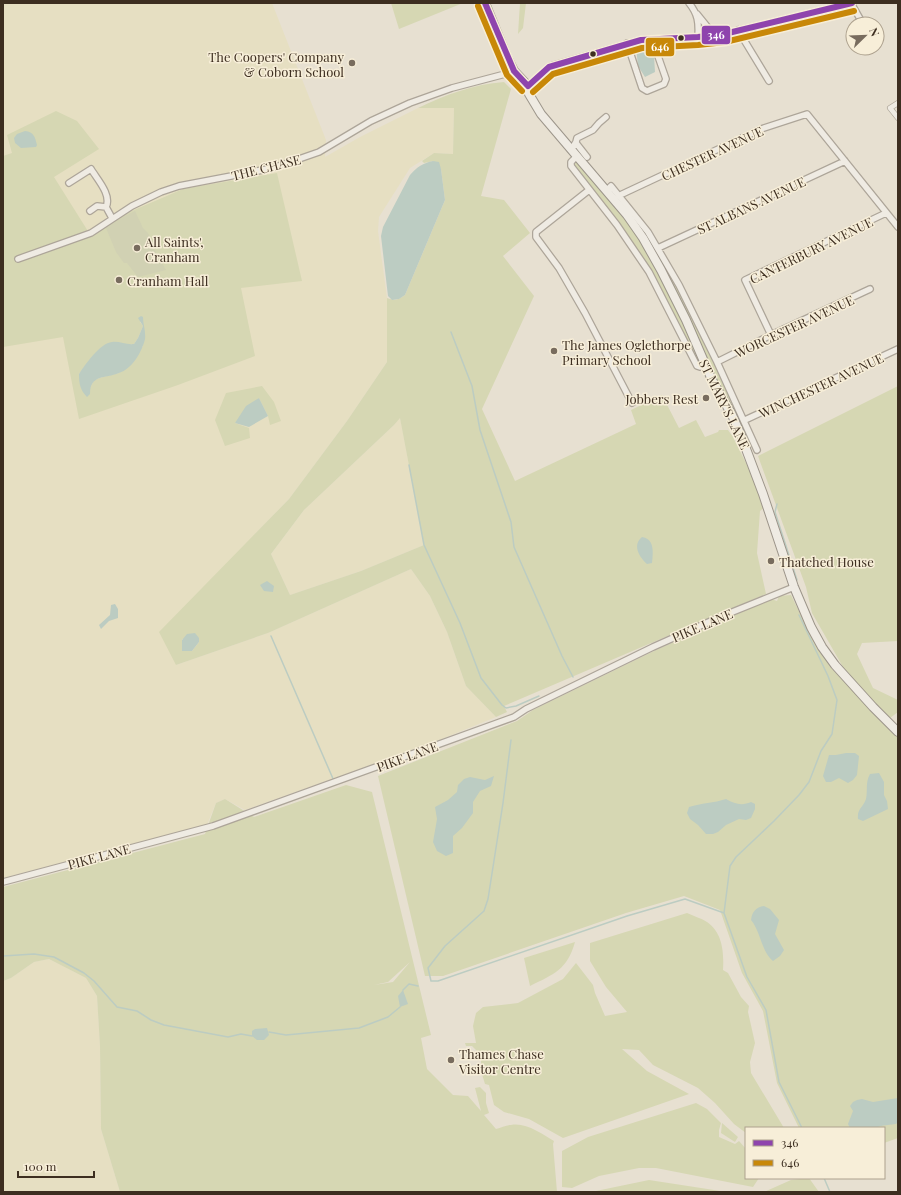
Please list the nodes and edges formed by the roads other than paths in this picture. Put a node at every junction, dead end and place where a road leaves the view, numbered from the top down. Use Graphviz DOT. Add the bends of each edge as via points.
graph roads {
  1 [pos="485,3"];
  2 [pos="689,3"];
  3 [pos="852,3"];
  4 [pos="695,10"];
  5 [pos="859,16"];
  6 [pos="738,30"];
  7 [pos="714,35"];
  8 [pos="698,36"];
  9 [pos="652,39"];
  10 [pos="627,43"];
  11 [pos="514,71"];
  12 [pos="769,82"];
  13 [pos="528,86"];
  14 [pos="898,103"];
  15 [pos="606,117"];
  16 [pos="898,118"];
  17 [pos="573,146"];
  18 [pos="577,156"];
  19 [pos="587,157"];
  20 [pos="844,161"];
  21 [pos="69,183"];
  22 [pos="589,190"];
  23 [pos="607,190"];
  24 [pos="618,196"];
  25 [pos="106,207"];
  26 [pos="90,211"];
  27 [pos="886,212"];
  28 [pos="112,218"];
  29 [pos="898,227"];
  30 [pos="658,248"];
  31 [pos="18,259"];
  32 [pos="870,290"];
  33 [pos="771,335"];
  34 [pos="898,349"];
  35 [pos="717,362"];
  36 [pos="705,365"];
  37 [pos="632,402"];
  38 [pos="745,420"];
  39 [pos="748,429"];
  40 [pos="740,433"];
  41 [pos="757,450"];
  42 [pos="794,587"];
  43 [pos="898,732"];
  44 [pos="3,882"];
  1 -- 11 [label="main road, ST MARY'S LANE"];
  2 -- 4 [label="street"];
  3 -- 5 [label="street"];
  3 -- 6 [label="street"];
  4 -- 7 [label="street"];
  4 -- 8 [label="street" via="699,22"];
  6 -- 7 [label="street"];
  6 -- 12 [label="street"];
  7 -- 8 [label="street"];
  8 -- 9 [label="street"];
  9 -- 10 [label="street"];
  9 -- 10 [label="street" via="666,79 664,84 646,91 642,88"];
  10 -- 13 [label="street" via="549,67"];
  11 -- 13 [label="main road, ST MARY'S LANE"];
  11 -- 28 [label="street, THE CHASE" via="410,103 372,121 319,152 273,168 179,186 154,195"];
  13 -- 17 [label="main road, ST MARY'S LANE" via="529,94 541,114"];
  14 -- 16 [label="street" via="890,108"];
  15 -- 17 [label="street" via="593,130 577,138"];
  17 -- 18 [label="main road, ST MARY'S LANE"];
  17 -- 19 [label="street"];
  18 -- 22 [label="street" via="570,166"];
  18 -- 23 [label="main road, ST MARY'S LANE"];
  20 -- 24 [label="street, CHESTER AVENUE" via="807,114 761,129"];
  20 -- 27 [label="street"];
  20 -- 30 [label="street, ST ALBANS AVENUE"];
  21 -- 25 [label="street" via="91,169 107,195"];
  22 -- 36 [label="street" via="627,238 649,272 697,366"];
  22 -- 37 [label="street" via="536,232 536,237 559,268"];
  23 -- 24 [label="street" via="611,186"];
  23 -- 36 [label="main road, ST MARY'S LANE" via="628,215 656,260"];
  24 -- 30 [label="street" via="640,221"];
  25 -- 26 [label="street" via="97,206"];
  25 -- 28 [label="street"];
  27 -- 29 [label="street"];
  27 -- 33 [label="street, CANTERBURY AVENUE" via="744,280"];
  28 -- 31 [label="street, THE CHASE" via="90,233"];
  30 -- 35 [label="street"];
  32 -- 33 [label="street, WORCESTER AVENUE"];
  33 -- 35 [label="street, WORCESTER AVENUE"];
  34 -- 38 [label="street, WINCHESTER AVENUE"];
  35 -- 38 [label="street"];
  36 -- 40 [label="main road, ST MARY'S LANE"];
  38 -- 39 [label="street"];
  39 -- 40 [label="street, WINCHESTER AVENUE"];
  39 -- 41 [label="street"];
  40 -- 42 [label="main road, ST MARY'S LANE"];
  42 -- 43 [label="main road, ST MARY'S LANE" via="822,647 854,687"];
  42 -- 44 [label="street, PIKE LANE" via="652,647 507,720 213,826"];
}
